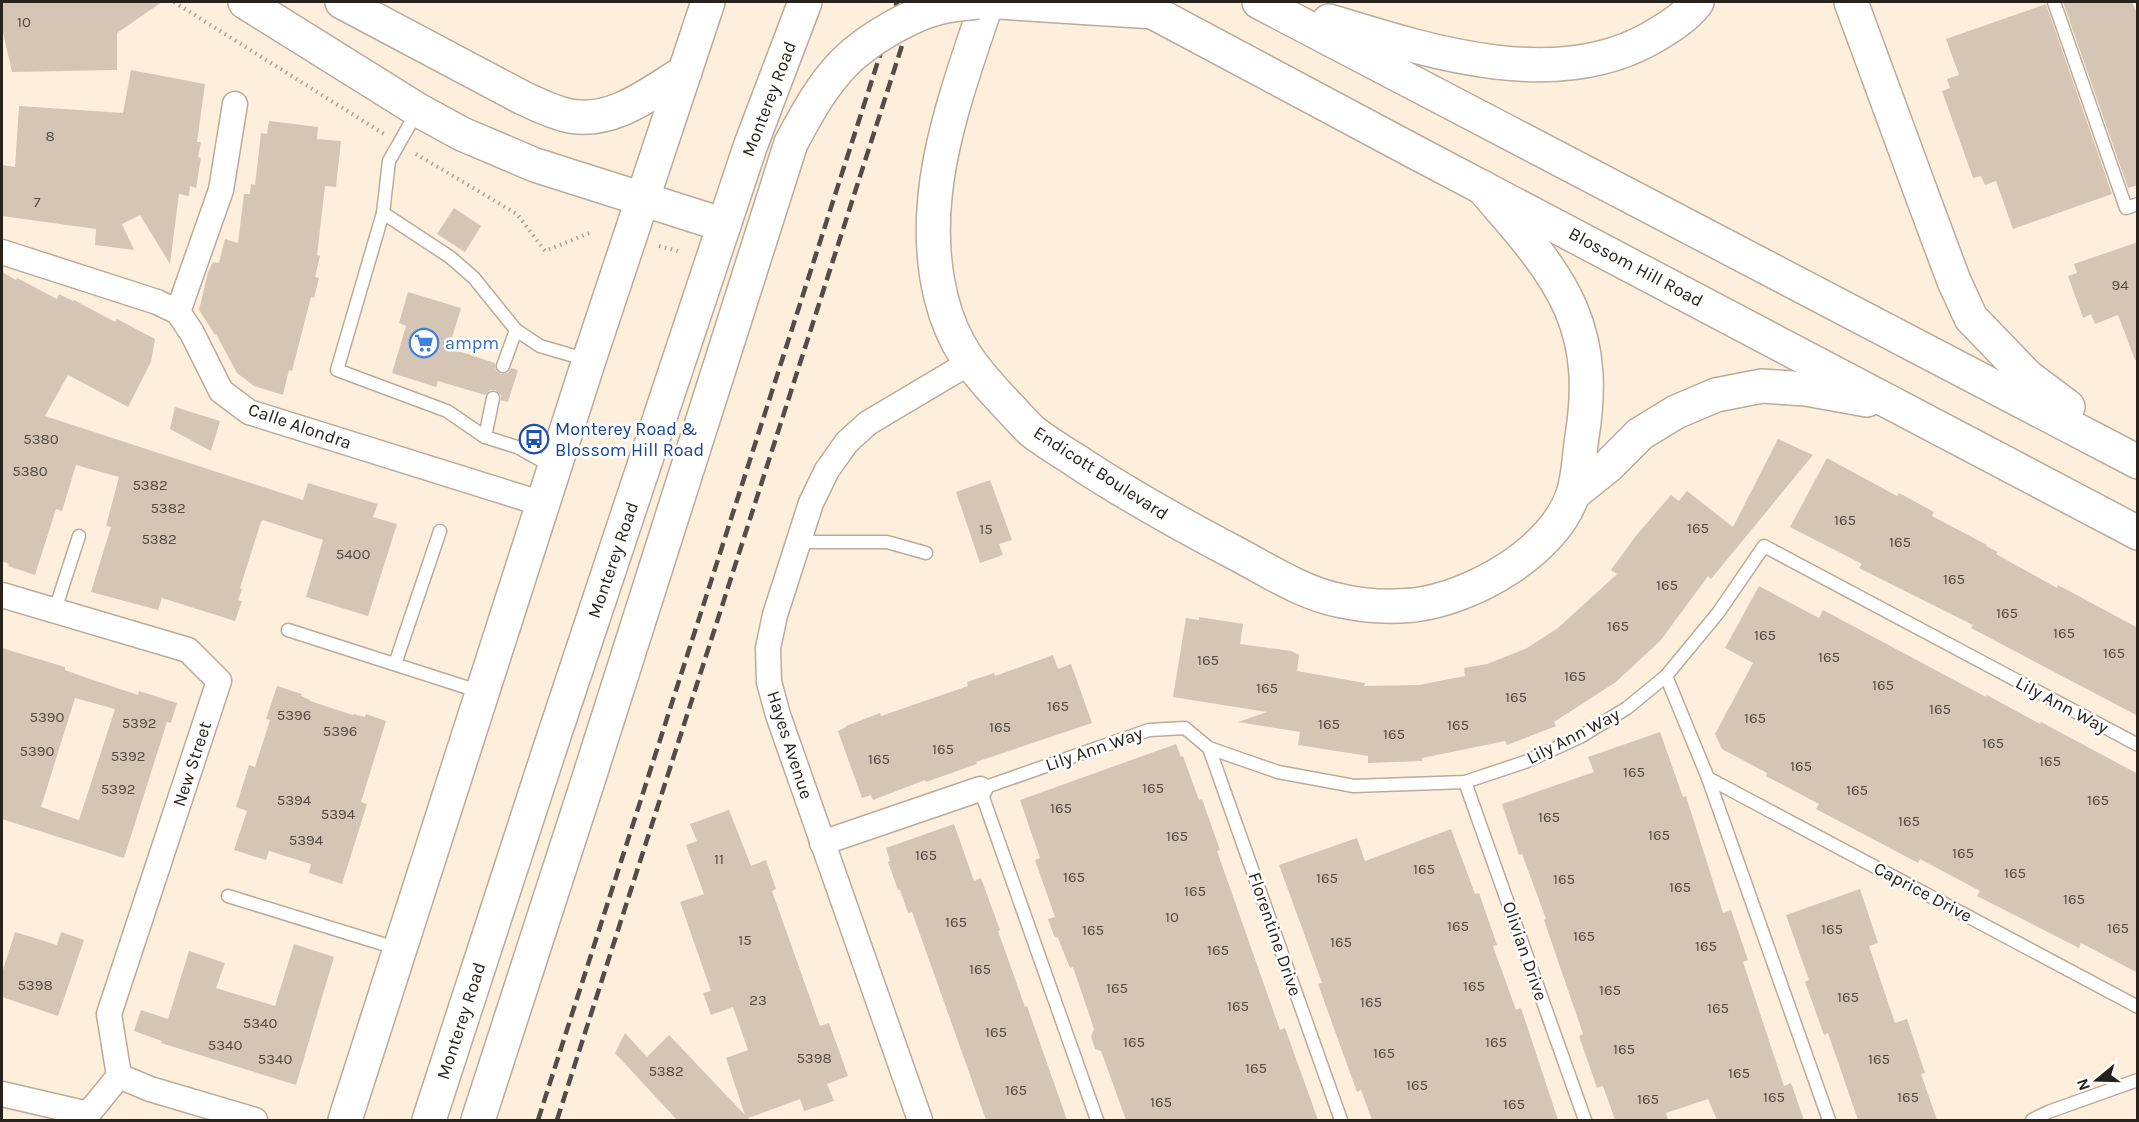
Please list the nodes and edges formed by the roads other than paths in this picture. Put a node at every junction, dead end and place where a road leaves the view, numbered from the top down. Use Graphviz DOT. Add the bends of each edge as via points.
graph roads {
  1 [pos="245,2"];
  2 [pos="342,2"];
  3 [pos="708,2"];
  4 [pos="805,2"];
  5 [pos="978,2"];
  6 [pos="987,2"];
  7 [pos="999,2"];
  8 [pos="1261,2"];
  9 [pos="1697,2"];
  10 [pos="1851,2"];
  11 [pos="2054,2"];
  12 [pos="1144,7"];
  13 [pos="685,72"];
  14 [pos="235,104"];
  15 [pos="418,110"];
  16 [pos="1482,187"];
  17 [pos="643,199"];
  18 [pos="2138,204"];
  19 [pos="383,213"];
  20 [pos="724,225"];
  21 [pos="2,252"];
  22 [pos="178,312"];
  23 [pos="516,330"];
  24 [pos="589,360"];
  25 [pos="969,363"];
  26 [pos="503,366"];
  27 [pos="494,398"];
  28 [pos="1898,405"];
  29 [pos="485,437"];
  30 [pos="2097,441"];
  31 [pos="2138,462"];
  32 [pos="555,468"];
  33 [pos="1573,494"];
  34 [pos="543,504"];
  35 [pos="440,531"];
  36 [pos="2138,533"];
  37 [pos="78,536"];
  38 [pos="798,542"];
  39 [pos="926,553"];
  40 [pos="2,595"];
  41 [pos="55,610"];
  42 [pos="288,630"];
  43 [pos="395,664"];
  44 [pos="1666,676"];
  45 [pos="482,692"];
  46 [pos="2138,745"];
  47 [pos="1209,748"];
  48 [pos="1708,778"];
  49 [pos="1465,782"];
  50 [pos="980,789"];
  51 [pos="822,843"];
  52 [pos="228,896"];
  53 [pos="400,950"];
  54 [pos="2138,1007"];
  55 [pos="119,1076"];
  56 [pos="2138,1080"];
  57 [pos="2,1094"];
  58 [pos="87,1118"];
  59 [pos="255,1120"];
  60 [pos="345,1120"];
  61 [pos="429,1120"];
  62 [pos="478,1120"];
  63 [pos="919,1120"];
  64 [pos="1097,1120"];
  65 [pos="1341,1120"];
  66 [pos="1585,1120"];
  67 [pos="1829,1120"];
  68 [pos="2032,1120"];
  1 -- 15 [label="main road"];
  2 -- 13 [label="main road" via="523,98 572,117 610,114"];
  3 -- 13 [label="main road"];
  4 -- 20 [label="main road, Monterey Road"];
  5 -- 62 [label="main road, bridge" via="944,6 904,20 846,60 791,143"];
  6 -- 25 [label="main road, Endicott Boulevard" via="938,169 932,221 941,299"];
  7 -- 12 [label="main road" via="1074,8"];
  8 -- 9 [label="main road" via="1442,54 1560,65 1616,55 1673,25"];
  8 -- 30 [label="main road"];
  10 -- 30 [label="main road" via="1971,318 2028,377 2071,410"];
  11 -- 18 [label="lane" via="2126,208"];
  12 -- 16 [label="main road, Blossom Hill Road"];
  13 -- 17 [label="main road"];
  14 -- 22 [label="street" via="221,190"];
  15 -- 17 [label="main road" via="498,151"];
  15 -- 19 [label="lane" via="389,161"];
  16 -- 28 [label="main road, Blossom Hill Road"];
  16 -- 33 [label="main road" via="1535,250 1572,311 1578,329 1588,384"];
  17 -- 20 [label="main road"];
  17 -- 24 [label="main road"];
  19 -- 23 [label="lane" via="450,257 474,278"];
  19 -- 29 [label="lane" via="337,370 447,411"];
  20 -- 61 [label="main road, Monterey Road"];
  21 -- 22 [label="street"];
  22 -- 34 [label="street, Calle Alondra" via="221,391 249,412"];
  23 -- 24 [label="lane" via="540,346"];
  23 -- 26 [label="lane"];
  24 -- 32 [label="main road"];
  25 -- 33 [label="main road, Endicott Boulevard" via="1032,431 1118,489 1302,589 1343,601 1414,605 1451,597 1483,583 1510,568 1538,545 1559,520"];
  25 -- 38 [label="street, Hayes Avenue" via="893,406 847,442 827,470"];
  27 -- 29 [label="lane"];
  28 -- 33 [label="main road" via="1806,389 1762,386 1716,395 1676,412 1640,434"];
  28 -- 36 [label="main road, Blossom Hill Road"];
  29 -- 32 [label="lane" via="517,447"];
  30 -- 31 [label="main road"];
  32 -- 34 [label="main road"];
  34 -- 45 [label="main road"];
  35 -- 43 [label="lane"];
  37 -- 41 [label="lane"];
  38 -- 39 [label="lane" via="887,542"];
  38 -- 51 [label="street, Hayes Avenue" via="768,648 769,682"];
  40 -- 41 [label="street, New Street"];
  41 -- 55 [label="street, New Street" via="188,650 219,681 109,1014"];
  42 -- 43 [label="lane"];
  43 -- 45 [label="lane"];
  44 -- 46 [label="lane, Lily Ann Way" via="1718,613 1764,546"];
  44 -- 48 [label="lane"];
  44 -- 49 [label="lane, Lily Ann Way" via="1627,708 1580,737 1525,762"];
  45 -- 53 [label="main road"];
  47 -- 49 [label="lane, Lily Ann Way" via="1278,772 1354,786"];
  47 -- 50 [label="lane, Lily Ann Way" via="1185,728 1149,730"];
  47 -- 65 [label="lane, Florentine Drive"];
  48 -- 54 [label="lane, Caprice Drive"];
  48 -- 67 [label="lane"];
  49 -- 66 [label="lane, Olivian Drive"];
  50 -- 51 [label="street, Lily Ann Way"];
  50 -- 64 [label="lane"];
  51 -- 63 [label="street, Hayes Avenue"];
  52 -- 53 [label="lane"];
  53 -- 60 [label="main road"];
  55 -- 58 [label="street"];
  55 -- 59 [label="street"];
  56 -- 68 [label="lane"];
  57 -- 58 [label="street"];
}
